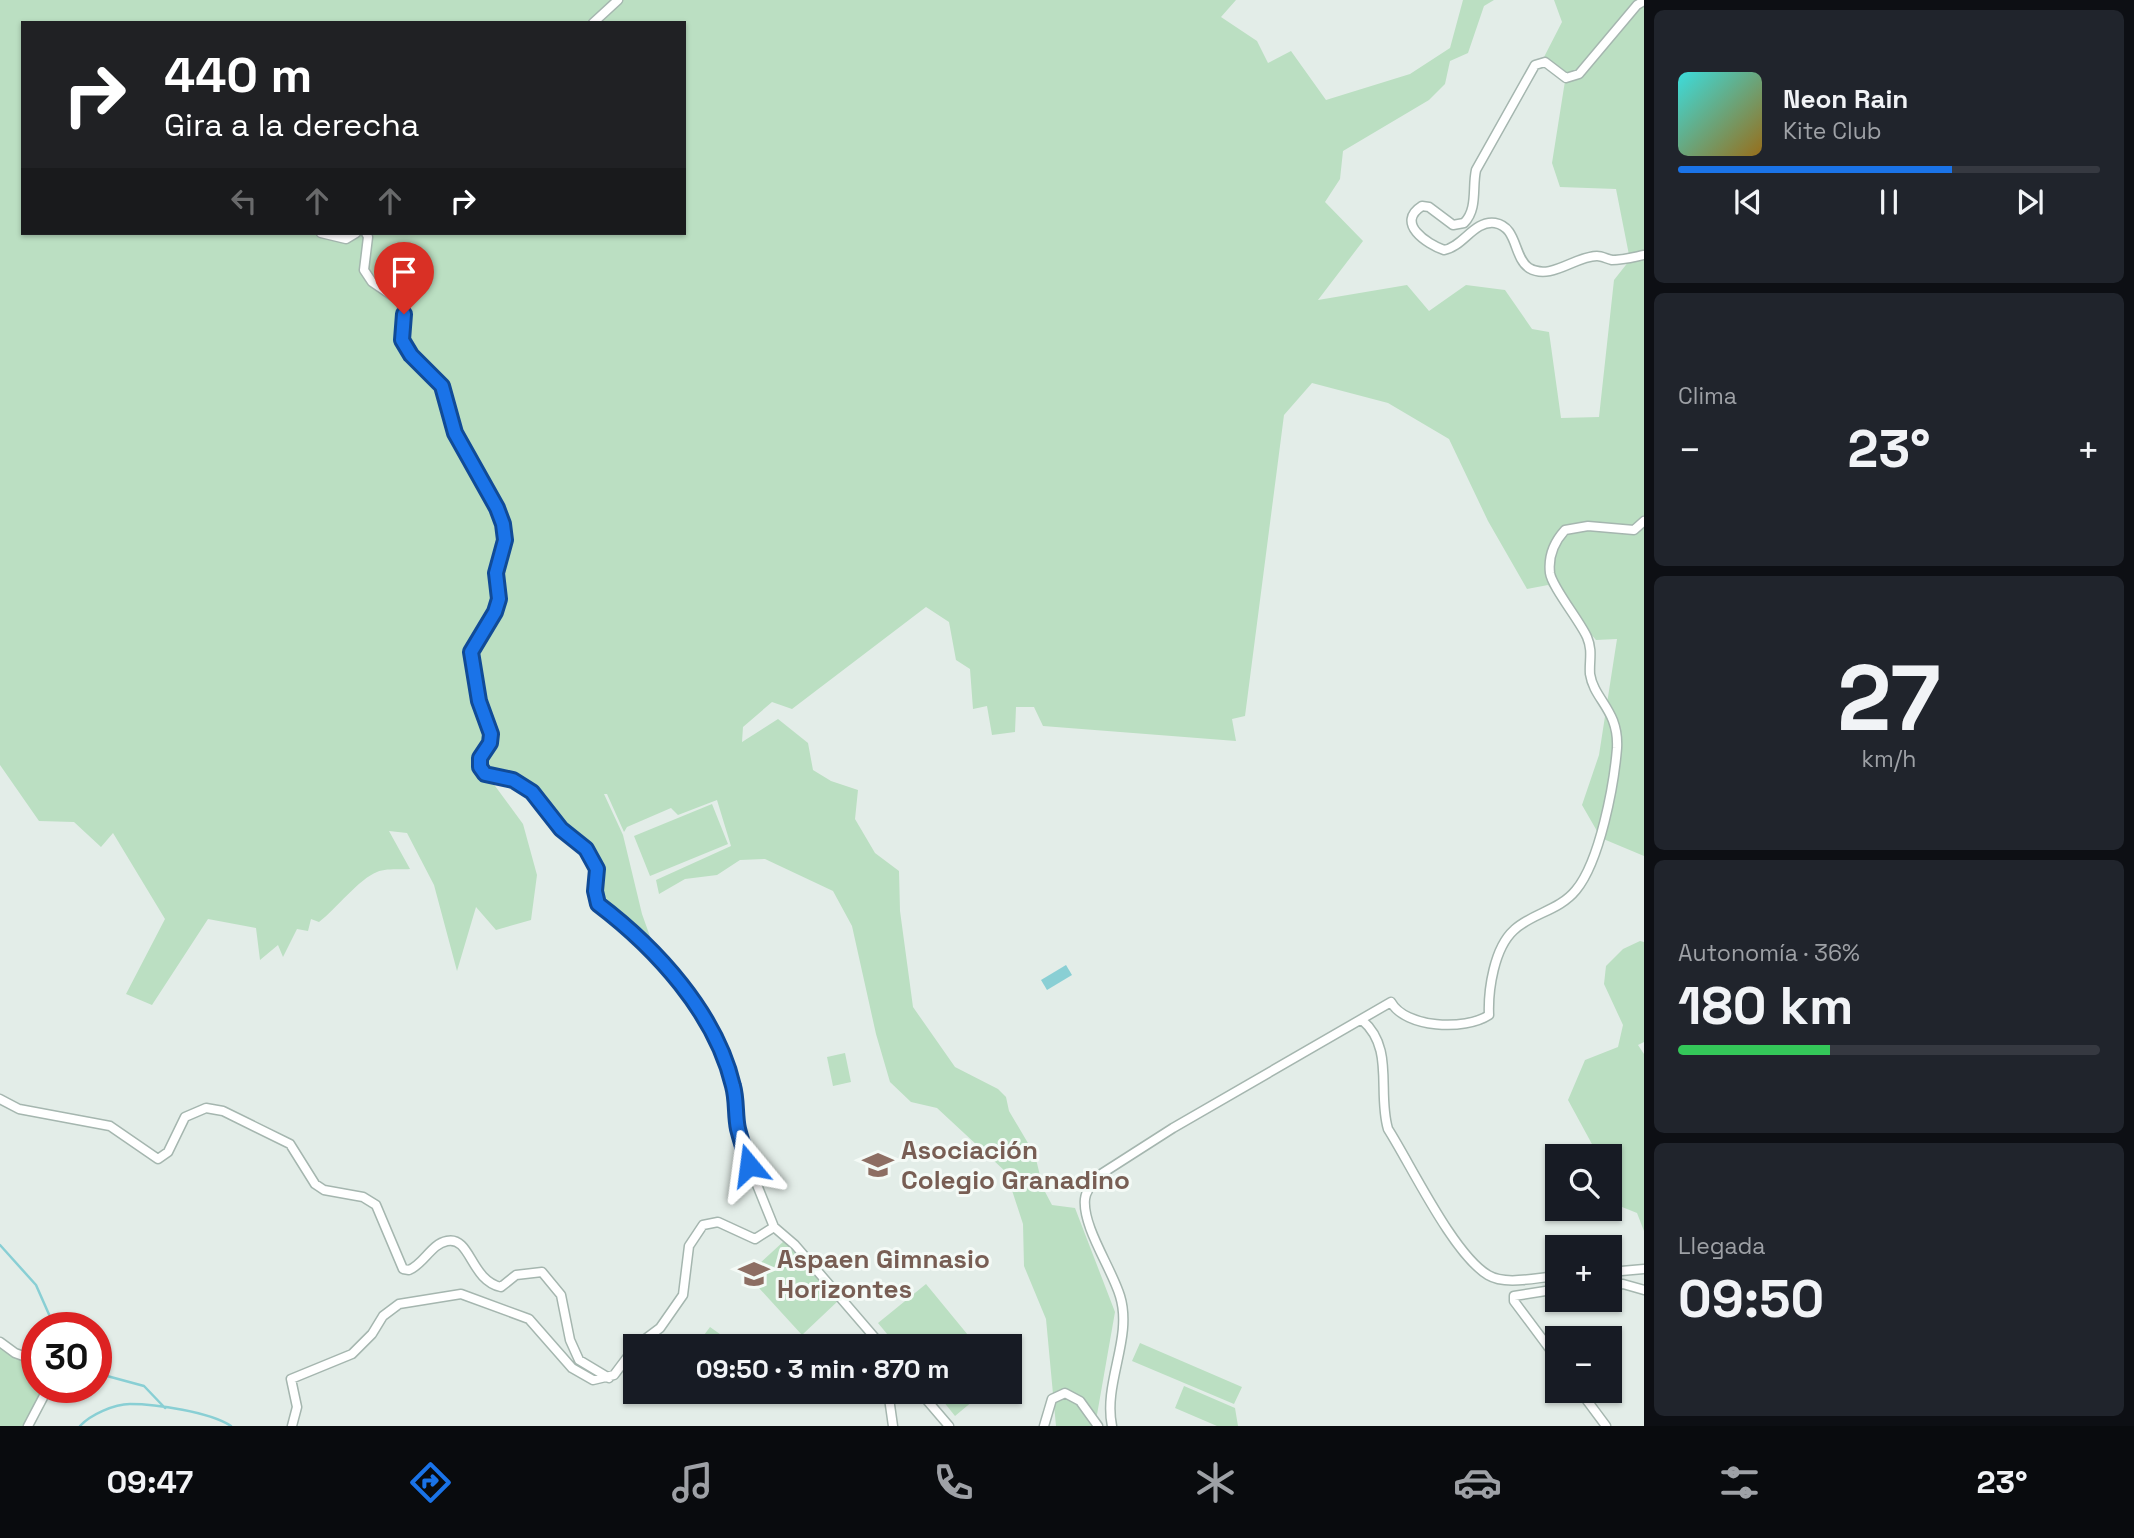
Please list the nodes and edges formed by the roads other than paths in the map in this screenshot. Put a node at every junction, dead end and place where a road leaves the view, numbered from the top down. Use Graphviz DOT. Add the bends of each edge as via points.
graph roads {
  1 [pos="618,0"];
  2 [pos="1644,1"];
  3 [pos="595,21"];
  4 [pos="329,235"];
  5 [pos="353,235"];
  6 [pos="368,235"];
  7 [pos="1644,255"];
  8 [pos="1644,521"];
  9 [pos="1362,1020"];
  10 [pos="0,1098"];
  11 [pos="774,1227"];
  12 [pos="1644,1269"];
  13 [pos="1622,1271"];
  14 [pos="1545,1277"];
  15 [pos="1622,1284"];
  16 [pos="1545,1290"];
  17 [pos="1644,1290"];
  18 [pos="652,1334"];
  19 [pos="872,1334"];
  20 [pos="0,1342"];
  21 [pos="1545,1343"];
  22 [pos="21,1355"];
  23 [pos="623,1366"];
  24 [pos="608,1378"];
  25 [pos="40,1403"];
  26 [pos="1589,1403"];
  27 [pos="890,1404"];
  28 [pos="930,1404"];
  29 [pos="28,1426"];
  30 [pos="292,1426"];
  31 [pos="893,1426"];
  32 [pos="949,1426"];
  33 [pos="1044,1426"];
  34 [pos="1098,1426"];
  35 [pos="1112,1426"];
  36 [pos="1605,1426"];
  1 -- 3 [label="street"];
  2 -- 7 [label="street" via="1573,77 1562,76 1542,61 1535,65 1476,170 1473,206 1464,223 1453,225 1422,206 1412,221 1422,240 1444,250 1482,225 1496,223 1508,230 1527,266 1536,270 1562,268 1598,256 1617,260"];
  4 -- 5 [label="street" via="346,239"];
  6 -- 11 [label="street" via="364,270 404,307 402,340 442,386 455,433 503,524 505,540 496,573 499,599 471,652 479,701 491,734 480,767 485,774 513,780 532,792 561,829 586,849 597,869 598,904 657,956 694,1002 726,1062 749,1165"];
  8 -- 9 [label="street" via="1634,530 1588,526 1565,530 1552,550 1550,575 1587,637 1592,652 1590,674 1610,710 1617,736 1603,823 1578,888 1563,904 1515,929 1508,938 1494,974 1489,1015 1420,1024 1395,1010 1391,1002"];
  9 -- 14 [label="street" via="1379,1039 1382,1051 1382,1109 1388,1129 1461,1248 1488,1275 1500,1279"];
  9 -- 35 [label="street" via="1174,1128 1098,1176 1090,1186 1085,1198 1087,1217 1120,1297 1123,1316 1110,1403"];
  10 -- 24 [label="street" via="19,1109 110,1126 158,1159 168,1152 185,1117 206,1108 223,1111 290,1144 315,1184 324,1190 363,1197 376,1205 403,1269 417,1267 449,1240 465,1247 477,1272 492,1285 501,1287 516,1275 542,1272 561,1295 579,1360"];
  11 -- 18 [label="street" via="755,1239 718,1222 703,1225 688,1246 683,1295"];
  11 -- 19 [label="street"];
  12 -- 13 [label="street"];
  15 -- 17 [label="street"];
  16 -- 21 [label="street" via="1514,1296"];
  20 -- 22 [label="street"];
  23 -- 24 [label="street"];
  24 -- 30 [label="street" via="593,1381 572,1368 529,1319 470,1296 447,1294 390,1309 352,1354 294,1376 290,1384 298,1408"];
  25 -- 29 [label="street"];
  26 -- 36 [label="street"];
  27 -- 31 [label="street"];
  28 -- 32 [label="street"];
  33 -- 34 [label="street" via="1052,1399 1065,1393 1080,1401"];
}
